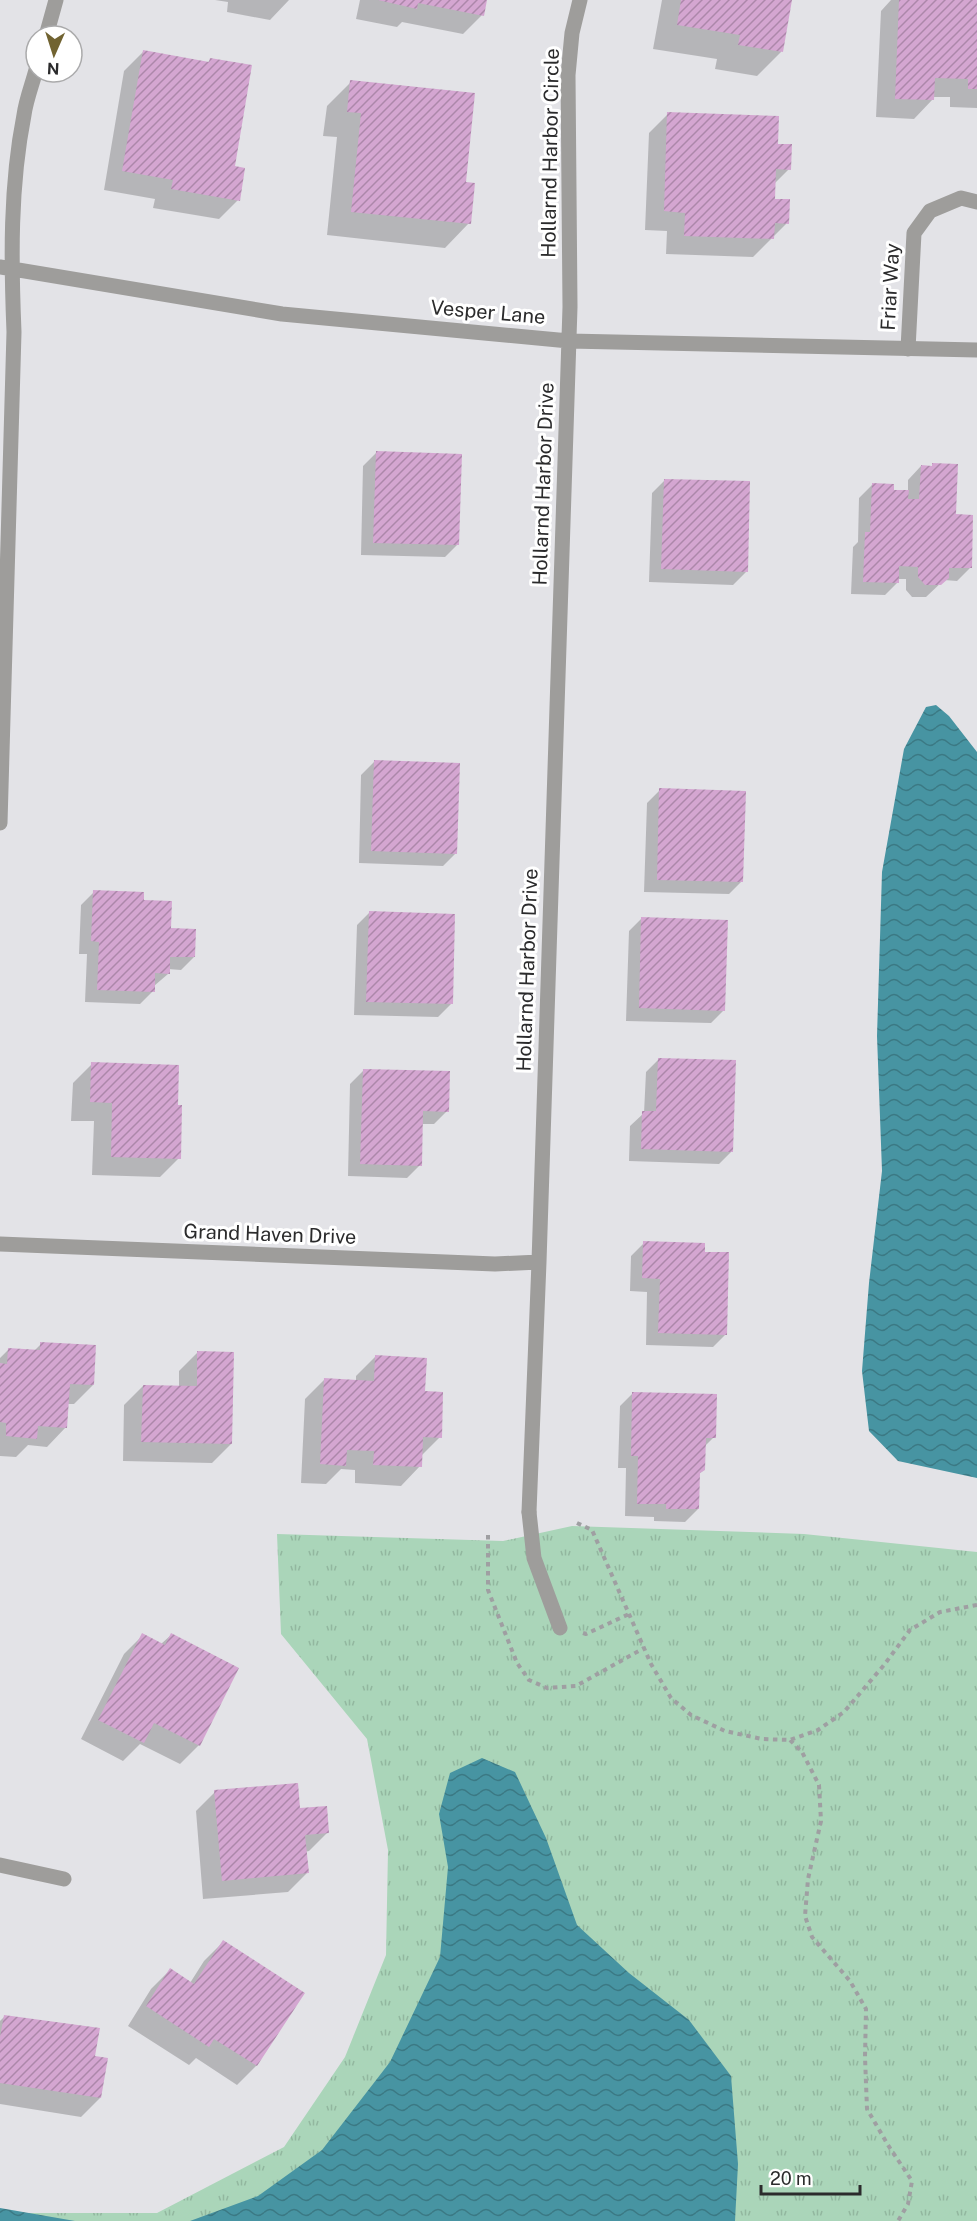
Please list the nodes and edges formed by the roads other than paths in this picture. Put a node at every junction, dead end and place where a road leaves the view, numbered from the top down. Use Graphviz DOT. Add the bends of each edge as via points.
graph roads {
  1 [pos="56,0"];
  2 [pos="580,0"];
  3 [pos="49,24"];
  4 [pos="32,84"];
  5 [pos="977,202"];
  6 [pos="6,268"];
  7 [pos="570,307"];
  8 [pos="568,341"];
  9 [pos="908,349"];
  10 [pos="977,350"];
  11 [pos="0,823"];
  12 [pos="0,1244"];
  13 [pos="539,1262"];
  14 [pos="560,1628"];
  15 [pos="0,1865"];
  16 [pos="64,1879"];
  1 -- 3 [label="street"];
  2 -- 7 [label="street, Hollarnd Harbor Circle" via="568,75"];
  4 -- 6 [label="street" via="16,168"];
  5 -- 9 [label="street, Friar Way" via="961,198 930,211 914,233"];
  6 -- 8 [label="street, Vesper Lane" via="282,314"];
  6 -- 11 [label="street" via="14,332"];
  7 -- 8 [label="street, Hollarnd Harbor Drive"];
  8 -- 9 [label="street, Vesper Lane"];
  8 -- 13 [label="street, Hollarnd Harbor Drive"];
  9 -- 10 [label="street, Vesper Lane"];
  12 -- 13 [label="street, Grand Haven Drive" via="495,1264"];
  13 -- 14 [label="street, Hollarnd Harbor Drive" via="529,1512 534,1558"];
  15 -- 16 [label="street"];
}
